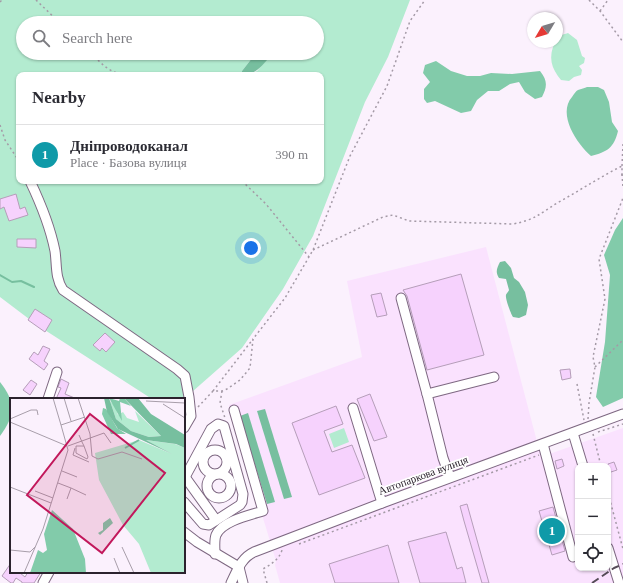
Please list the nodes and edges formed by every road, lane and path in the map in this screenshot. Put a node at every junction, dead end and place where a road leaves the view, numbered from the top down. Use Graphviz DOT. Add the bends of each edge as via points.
graph roads {
  1 [pos="36,0"];
  2 [pos="425,0"];
  3 [pos="589,0"];
  4 [pos="608,0"];
  5 [pos="600,11"];
  6 [pos="53,16"];
  7 [pos="623,42"];
  8 [pos="99,60"];
  9 [pos="115,72"];
  10 [pos="0,125"];
  11 [pos="623,144"];
  12 [pos="16,156"];
  13 [pos="622,166"];
  14 [pos="622,175"];
  15 [pos="31,184"];
  16 [pos="245,184"];
  17 [pos="623,188"];
  18 [pos="623,198"];
  19 [pos="312,250"];
  20 [pos="309,257"];
  21 [pos="401,298"];
  22 [pos="253,339"];
  23 [pos="623,340"];
  24 [pos="595,367"];
  25 [pos="57,372"];
  26 [pos="494,377"];
  27 [pos="576,384"];
  28 [pos="213,391"];
  29 [pos="222,391"];
  30 [pos="427,394"];
  31 [pos="48,398"];
  32 [pos="352,408"];
  33 [pos="234,410"];
  34 [pos="623,414"];
  35 [pos="191,416"];
  36 [pos="623,424"];
  37 [pos="185,426"];
  38 [pos="224,426"];
  39 [pos="586,427"];
  40 [pos="573,433"];
  41 [pos="544,448"];
  42 [pos="582,463"];
  43 [pos="600,463"];
  44 [pos="185,478"];
  45 [pos="450,478"];
  46 [pos="222,498"];
  47 [pos="610,499"];
  48 [pos="185,503"];
  49 [pos="382,503"];
  50 [pos="228,512"];
  51 [pos="216,520"];
  52 [pos="185,533"];
  53 [pos="296,545"];
  54 [pos="623,549"];
  55 [pos="275,553"];
  56 [pos="215,554"];
  57 [pos="573,557"];
  58 [pos="611,558"];
  59 [pos="239,567"];
  60 [pos="48,573"];
  61 [pos="43,583"];
  62 [pos="231,583"];
  63 [pos="243,583"];
  64 [pos="267,583"];
  65 [pos="619,583"];
  1 -- 6 [label="path"];
  2 -- 19 [label="path" via="410,21 387,86 350,156"];
  3 -- 5 [label="path"];
  4 -- 5 [label="path"];
  5 -- 7 [label="path"];
  8 -- 9 [label="path"];
  10 -- 12 [label="path" via="5,140"];
  11 -- 13 [label="path"];
  13 -- 14 [label="path"];
  13 -- 19 [label="path" via="538,217 524,222 513,224 409,221 393,215 383,217"];
  14 -- 17 [label="path"];
  15 -- 35 [label="street" via="46,216 58,278 63,290 185,376"];
  16 -- 20 [label="path" via="266,204"];
  18 -- 24 [label="path" via="599,259 604,299 593,357"];
  19 -- 20 [label="path"];
  20 -- 22 [label="path" via="285,298"];
  21 -- 30 [label="street"];
  22 -- 28 [label="path"];
  22 -- 29 [label="path" via="250,368 240,380"];
  23 -- 24 [label="path"];
  24 -- 39 [label="path"];
  25 -- 31 [label="street"];
  26 -- 30 [label="street"];
  27 -- 39 [label="path"];
  28 -- 29 [label="path"];
  28 -- 35 [label="path"];
  29 -- 38 [label="path" via="220,403 225,418"];
  30 -- 45 [label="street"];
  32 -- 49 [label="street"];
  33 -- 56 [label="street" via="263,511 223,526 215,536"];
  34 -- 39 [label="street, Автопаркова вулиця"];
  35 -- 37 [label="street"];
  36 -- 43 [label="path" via="593,434"];
  38 -- 44 [label="street" via="218,424 211,429"];
  38 -- 50 [label="street" via="243,494 240,505"];
  39 -- 40 [label="street, Автопаркова вулиця"];
  40 -- 41 [label="street, Автопаркова вулиця"];
  40 -- 42 [label="street"];
  41 -- 45 [label="street, Автопаркова вулиця"];
  41 -- 53 [label="path"];
  41 -- 57 [label="street"];
  44 -- 51 [label="street"];
  45 -- 49 [label="street, Автопаркова вулиця"];
  46 -- 46 [label="street" via="212,496 207,487 210,477 217,474 224,474 231,482 232,489"];
  46 -- 50 [label="street"];
  47 -- 54 [label="path"];
  48 -- 51 [label="street" via="203,524 210,525"];
  49 -- 59 [label="street, Автопаркова вулиця" via="254,552 246,556"];
  50 -- 51 [label="street"];
  52 -- 56 [label="street"];
  55 -- 64 [label="path" via="282,550 280,556 263,569"];
  56 -- 59 [label="street"];
  58 -- 65 [label="street"];
  59 -- 62 [label="street, Автопаркова вулиця"];
  59 -- 63 [label="street"];
  60 -- 61 [label="street"];
}
